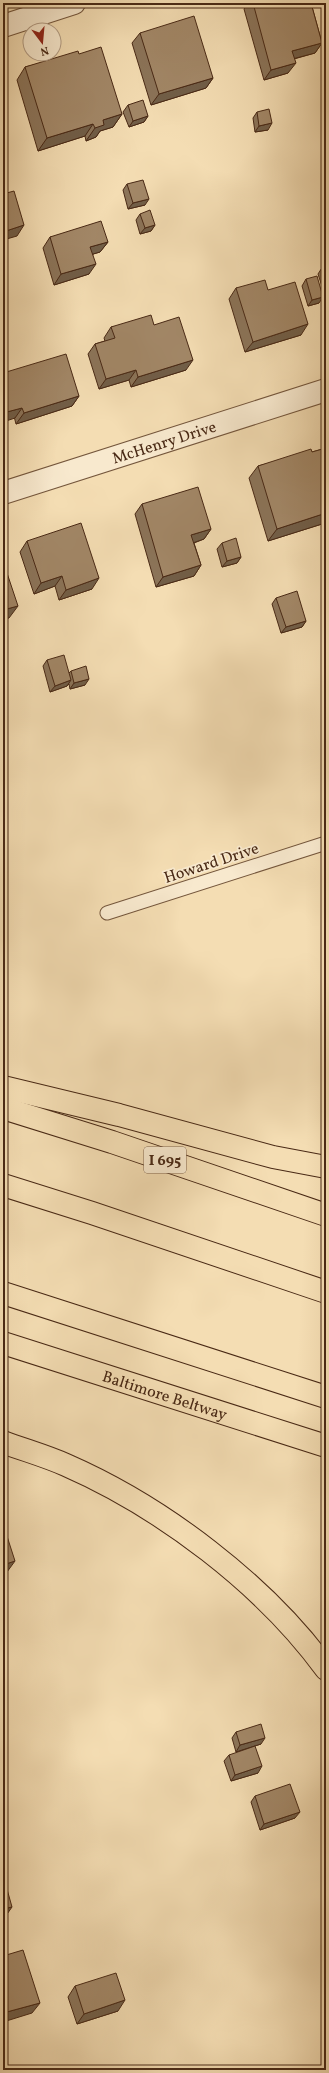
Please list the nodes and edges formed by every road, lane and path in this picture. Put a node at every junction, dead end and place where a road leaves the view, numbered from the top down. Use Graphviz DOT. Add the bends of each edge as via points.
graph roads {
  1 [pos="74,3"];
  2 [pos="3,26"];
  3 [pos="326,390"];
  4 [pos="3,493"];
  5 [pos="326,843"];
  6 [pos="107,913"];
  7 [pos="3,1087"];
  8 [pos="3,1108"];
  9 [pos="326,1167"];
  10 [pos="3,1185"];
  11 [pos="326,1215"];
  12 [pos="326,1292"];
  13 [pos="3,1293"];
  14 [pos="3,1343"];
  15 [pos="326,1397"];
  16 [pos="3,1442"];
  17 [pos="326,1446"];
  18 [pos="326,1669"];
  1 -- 2 [label="street"];
  3 -- 4 [label="street, McHenry Drive"];
  5 -- 6 [label="lane, Howard Drive"];
  7 -- 9 [label="highway" via="119,1115 273,1157"];
  8 -- 11 [label="highway, I 695" via="112,1142"];
  10 -- 12 [label="highway"];
  13 -- 15 [label="highway"];
  14 -- 17 [label="highway, Baltimore Beltway"];
  16 -- 18 [label="highway" via="66,1465 141,1504 198,1544 261,1594"];
}
